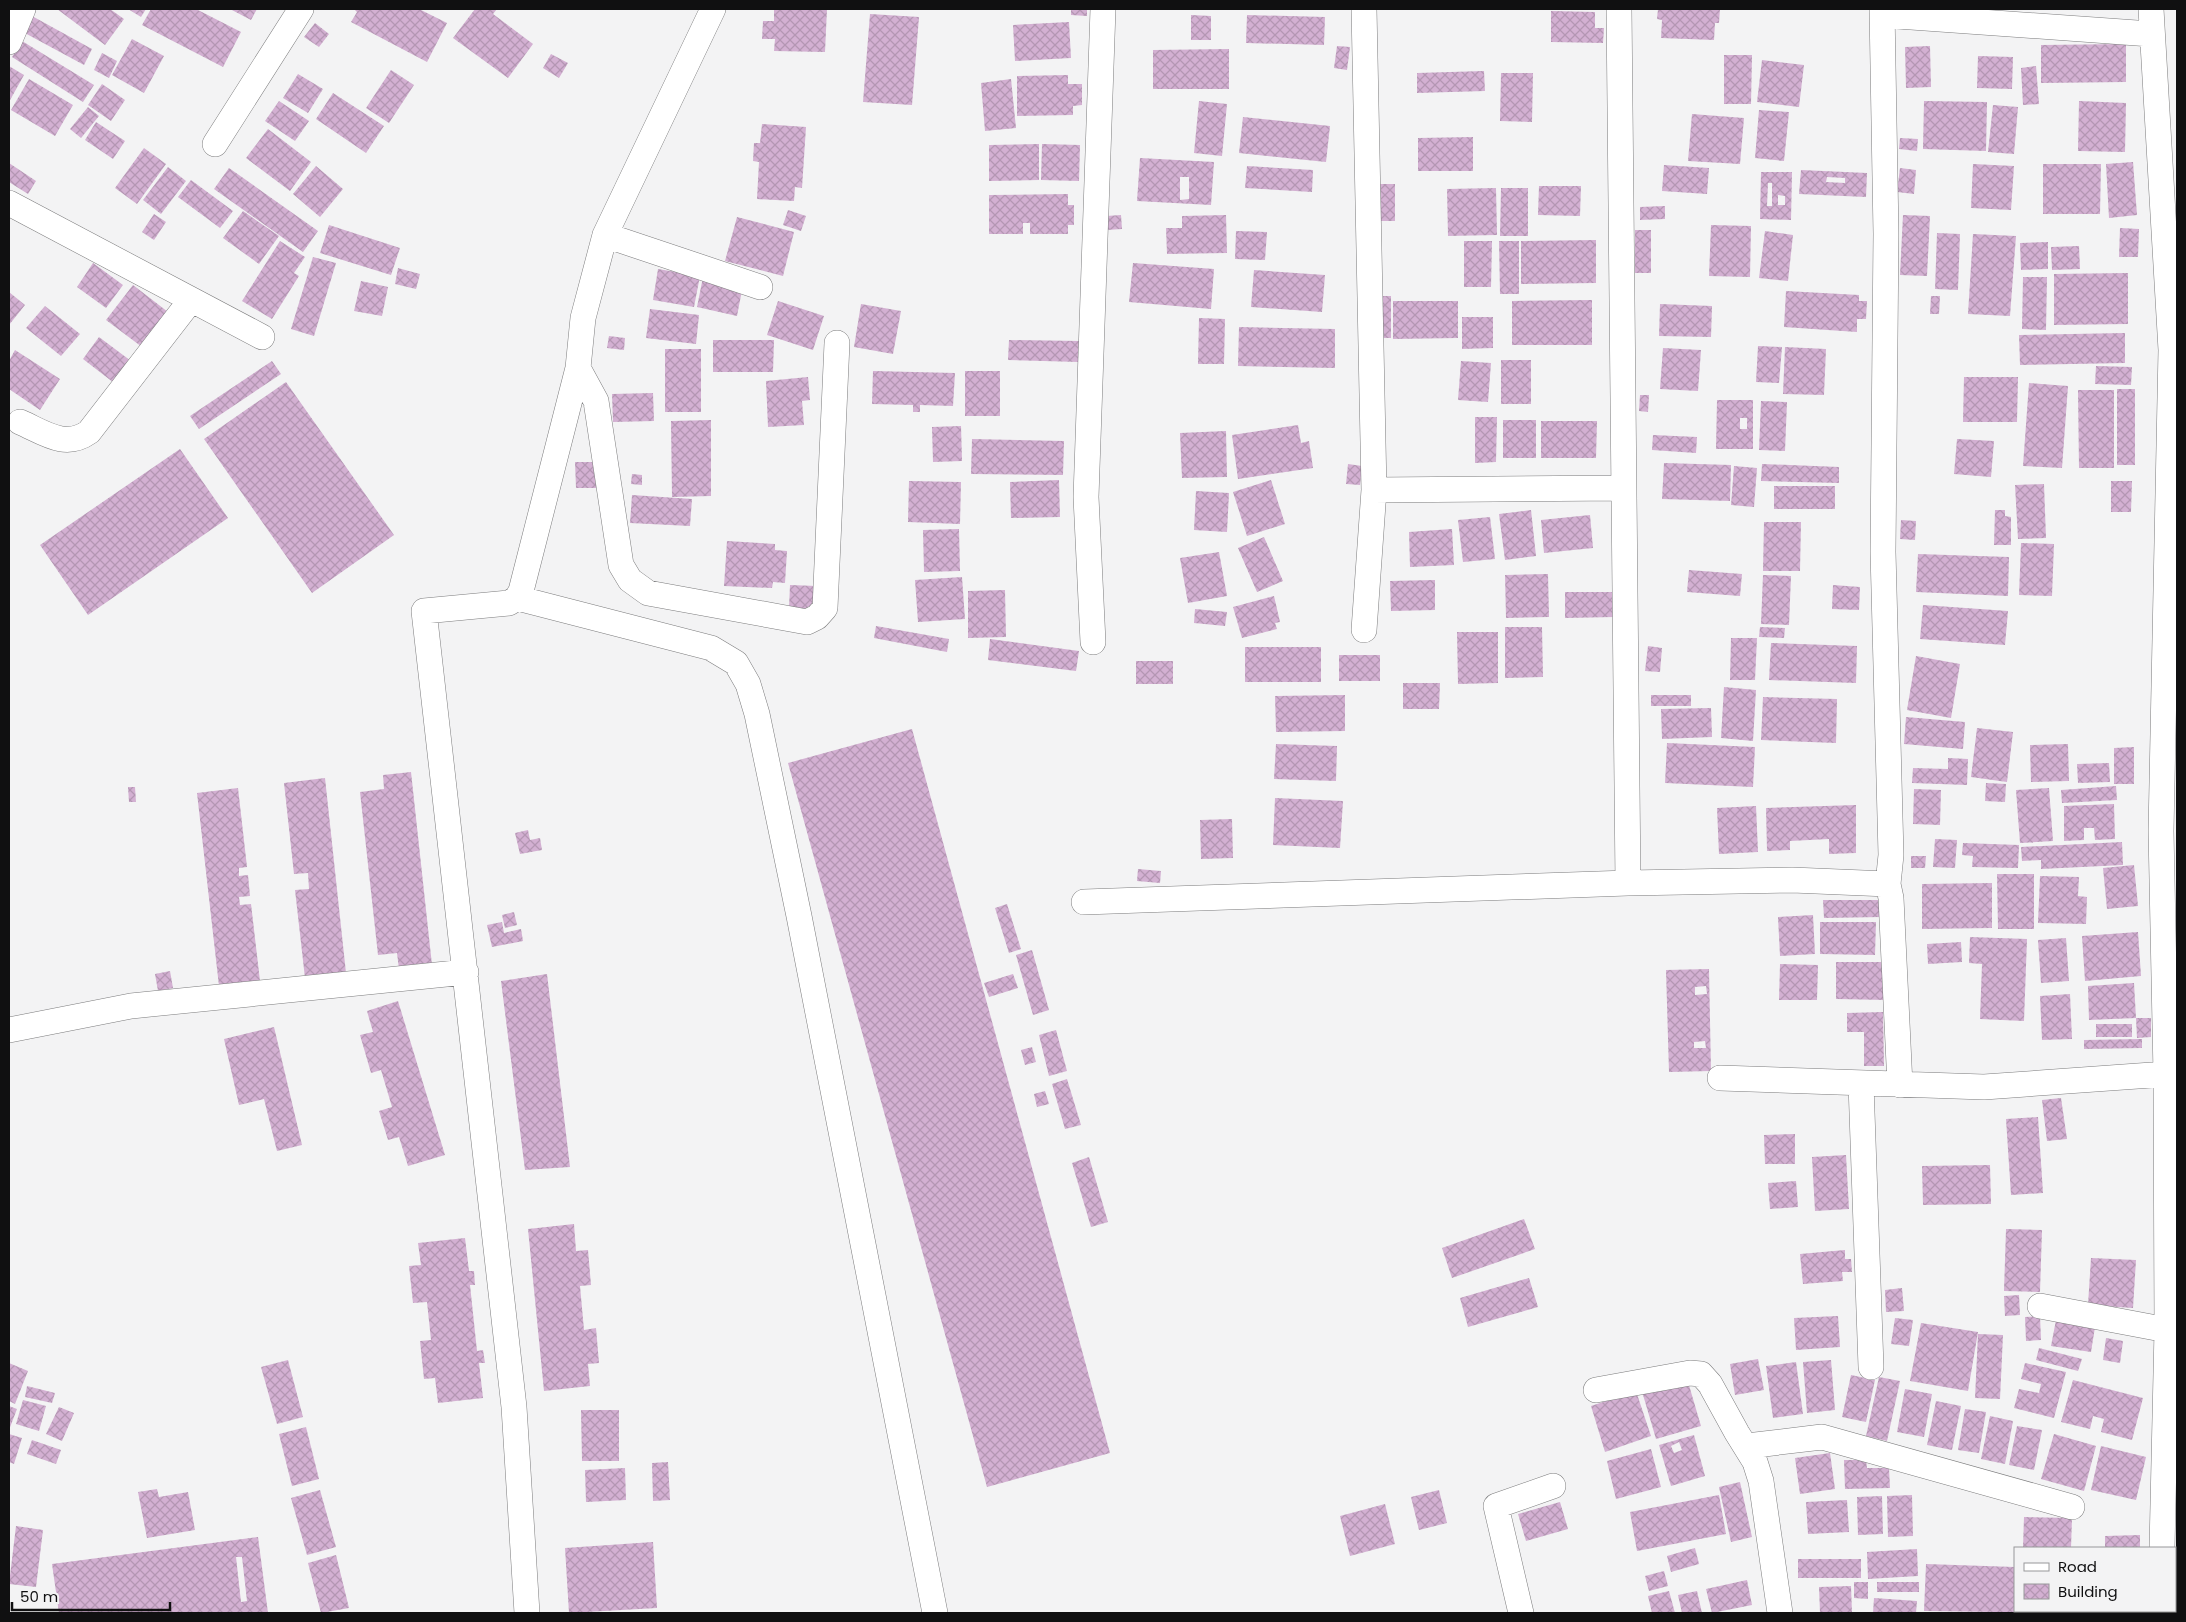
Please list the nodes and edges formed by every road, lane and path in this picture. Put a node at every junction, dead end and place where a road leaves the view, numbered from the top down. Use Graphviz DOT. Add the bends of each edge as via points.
graph roads {
  1 [pos="23,9"];
  2 [pos="301,9"];
  3 [pos="713,9"];
  4 [pos="1103,9"];
  5 [pos="1364,9"];
  6 [pos="1619,9"];
  7 [pos="2151,9"];
  8 [pos="1882,12"];
  9 [pos="2151,34"];
  10 [pos="9,42"];
  11 [pos="215,144"];
  12 [pos="9,203"];
  13 [pos="606,235"];
  14 [pos="760,287"];
  15 [pos="190,300"];
  16 [pos="262,337"];
  17 [pos="837,343"];
  18 [pos="2174,349"];
  19 [pos="578,368"];
  20 [pos="20,422"];
  21 [pos="1623,488"];
  22 [pos="1374,490"];
  23 [pos="517,598"];
  24 [pos="1364,630"];
  25 [pos="1093,642"];
  26 [pos="1628,883"];
  27 [pos="1888,884"];
  28 [pos="1084,902"];
  29 [pos="466,972"];
  30 [pos="9,1030"];
  31 [pos="2166,1074"];
  32 [pos="1720,1078"];
  33 [pos="1861,1084"];
  34 [pos="1900,1085"];
  35 [pos="2040,1306"];
  36 [pos="2167,1330"];
  37 [pos="1871,1367"];
  38 [pos="1596,1390"];
  39 [pos="1747,1446"];
  40 [pos="1553,1486"];
  41 [pos="2072,1507"];
  42 [pos="2162,1547"];
  43 [pos="527,1613"];
  44 [pos="935,1613"];
  45 [pos="1521,1613"];
  46 [pos="1780,1613"];
  1 -- 10 [label="street"];
  2 -- 11 [label="street"];
  3 -- 13 [label="street"];
  4 -- 25 [label="street" via="1086,497"];
  5 -- 22 [label="street"];
  6 -- 21 [label="street"];
  7 -- 9 [label="street"];
  8 -- 9 [label="street"];
  8 -- 27 [label="street" via="1886,234 1883,552 1891,855"];
  9 -- 18 [label="street"];
  12 -- 15 [label="street"];
  13 -- 14 [label="street"];
  13 -- 19 [label="street" via="583,318"];
  15 -- 16 [label="street"];
  15 -- 20 [label="street" via="89,432 78,440 65,441"];
  17 -- 19 [label="street" via="824,608 807,622 648,593 630,580 621,565 596,401"];
  18 -- 31 [label="street" via="2161,831"];
  19 -- 23 [label="street"];
  21 -- 22 [label="street"];
  21 -- 26 [label="street"];
  22 -- 24 [label="street"];
  23 -- 29 [label="street" via="510,603 424,611"];
  23 -- 44 [label="street" via="711,648 736,663 748,684 799,916"];
  26 -- 27 [label="street" via="1792,880"];
  26 -- 28 [label="street"];
  27 -- 34 [label="street" via="1892,898"];
  29 -- 30 [label="street" via="131,1006"];
  29 -- 43 [label="street" via="514,1408"];
  31 -- 34 [label="street" via="1984,1087"];
  31 -- 36 [label="street"];
  32 -- 33 [label="street"];
  33 -- 34 [label="street"];
  33 -- 37 [label="street"];
  35 -- 36 [label="street"];
  36 -- 42 [label="street"];
  38 -- 39 [label="street" via="1690,1373 1701,1374"];
  39 -- 41 [label="street" via="1822,1437"];
  39 -- 46 [label="street" via="1761,1480"];
  40 -- 45 [label="street" via="1496,1506"];
}
